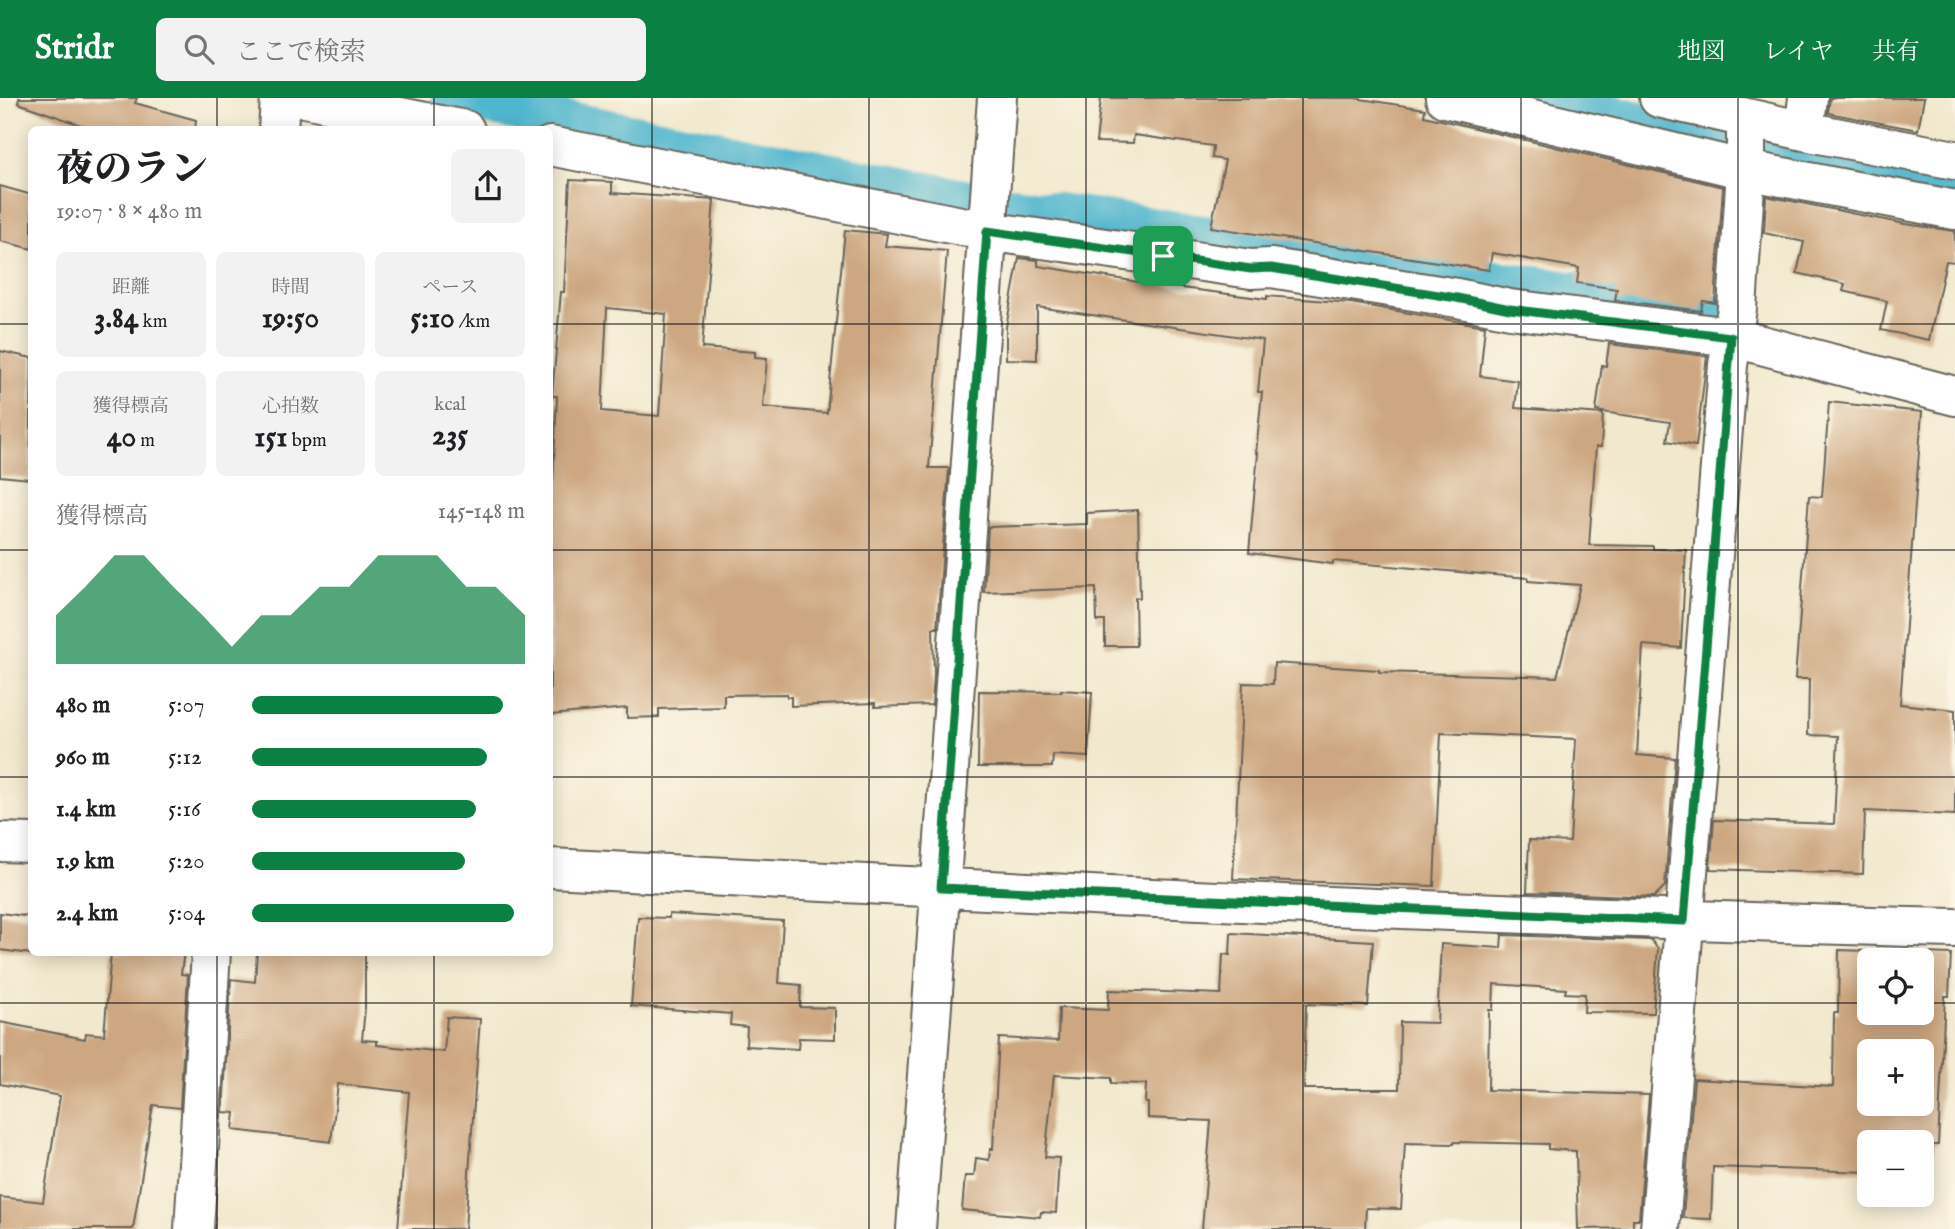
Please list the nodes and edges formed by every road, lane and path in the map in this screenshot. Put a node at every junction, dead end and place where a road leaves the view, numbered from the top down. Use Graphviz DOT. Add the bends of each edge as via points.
graph roads {
  1 [pos="280,98"];
  2 [pos="305,98"];
  3 [pos="997,98"];
  4 [pos="1445,98"];
  5 [pos="1658,98"];
  6 [pos="1806,115"];
  7 [pos="278,126"];
  8 [pos="445,126"];
  9 [pos="1746,144"];
  10 [pos="553,147"];
  11 [pos="1955,160"];
  12 [pos="1955,210"];
  13 [pos="987,231"];
  14 [pos="1731,337"];
  15 [pos="1955,396"];
  16 [pos="0,842"];
  17 [pos="28,844"];
  18 [pos="553,868"];
  19 [pos="941,888"];
  20 [pos="1684,921"];
  21 [pos="1955,928"];
  22 [pos="211,956"];
  23 [pos="194,1229"];
  24 [pos="916,1229"];
  25 [pos="1660,1229"];
  1 -- 7 [label="street"];
  2 -- 8 [label="street"];
  3 -- 13 [label="street"];
  4 -- 9 [label="street"];
  5 -- 9 [label="street"];
  6 -- 9 [label="street"];
  6 -- 11 [label="street"];
  9 -- 12 [label="street"];
  9 -- 14 [label="street" via="1737,308"];
  10 -- 13 [label="street"];
  13 -- 14 [label="street"];
  13 -- 19 [label="street"];
  14 -- 15 [label="street"];
  14 -- 20 [label="street"];
  16 -- 17 [label="street"];
  18 -- 19 [label="street"];
  19 -- 20 [label="street"];
  19 -- 24 [label="street"];
  20 -- 21 [label="street"];
  20 -- 25 [label="street"];
  22 -- 23 [label="street"];
}
